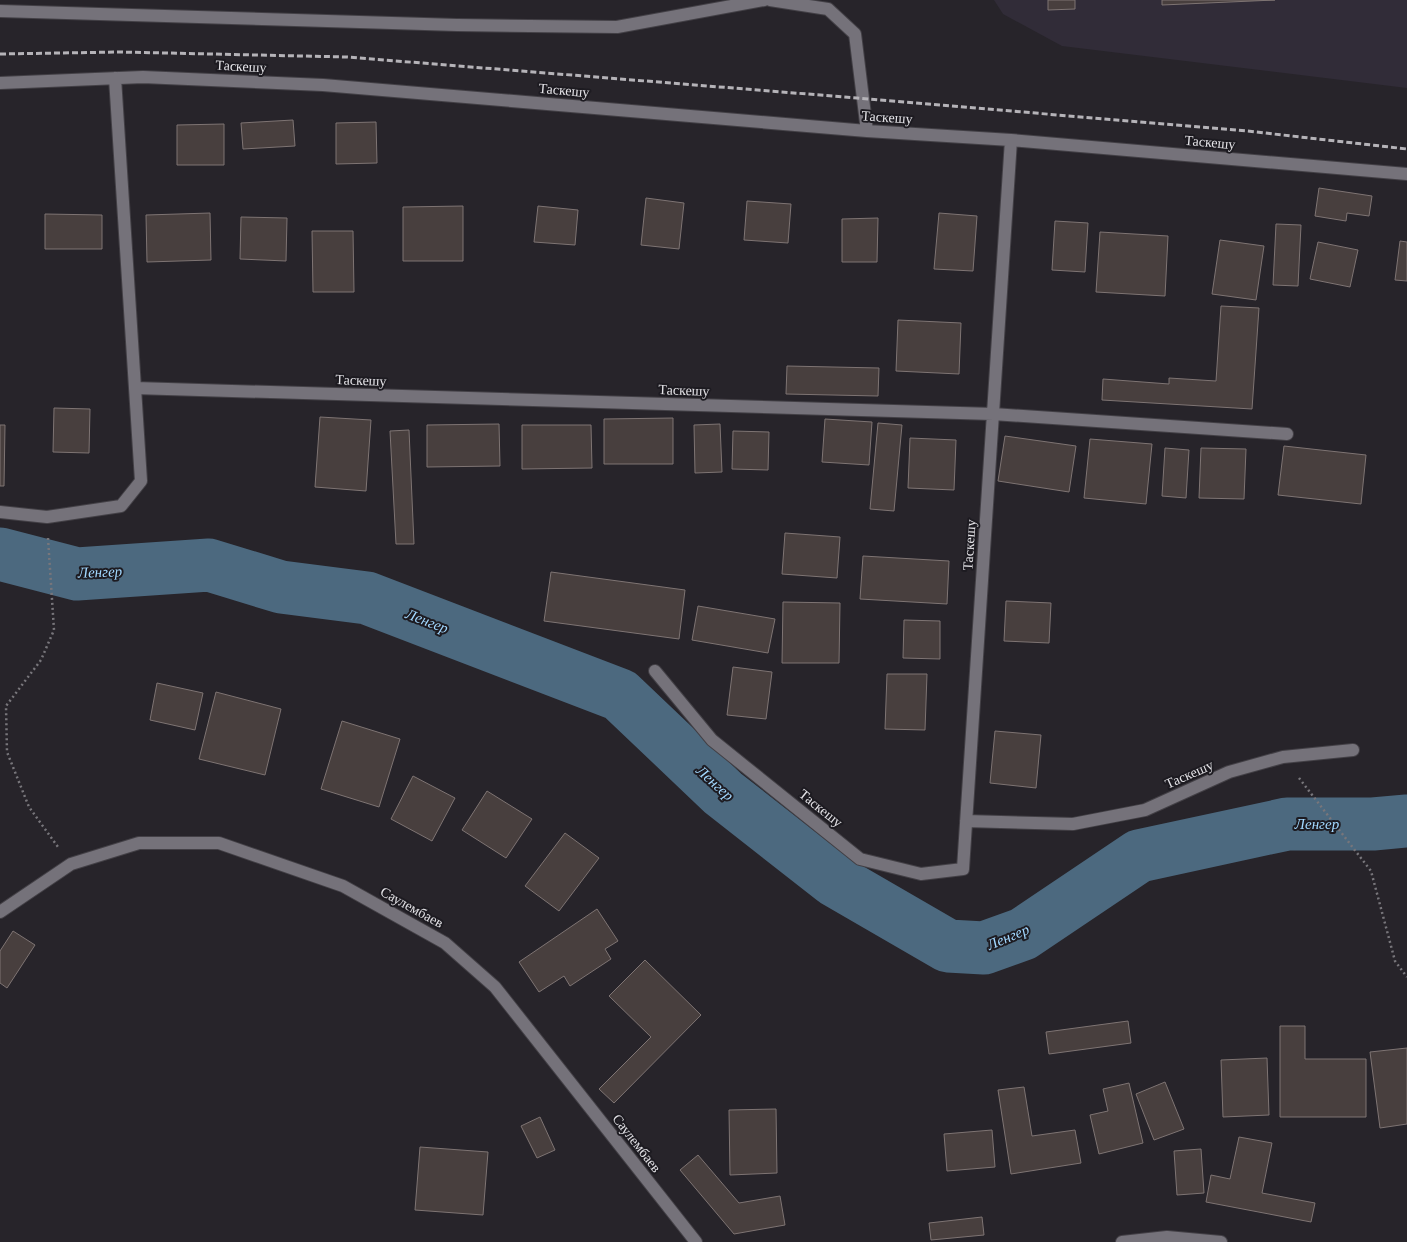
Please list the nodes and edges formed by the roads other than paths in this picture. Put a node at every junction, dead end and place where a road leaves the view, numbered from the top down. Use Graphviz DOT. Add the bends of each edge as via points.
graph roads {
  1 [pos="764,0"];
  2 [pos="770,0"];
  3 [pos="0,11"];
  4 [pos="115,78"];
  5 [pos="0,83"];
  6 [pos="867,131"];
  7 [pos="1011,140"];
  8 [pos="1407,174"];
  9 [pos="135,388"];
  10 [pos="993,414"];
  11 [pos="1287,434"];
  12 [pos="0,512"];
  13 [pos="655,671"];
  14 [pos="1353,750"];
  15 [pos="966,821"];
  16 [pos="0,912"];
  17 [pos="696,1242"];
  18 [pos="1122,1242"];
  19 [pos="1221,1242"];
  1 -- 3 [label="street" via="617,27"];
  2 -- 6 [label="street" via="828,8 855,34"];
  4 -- 5 [label="street, Таскешу"];
  4 -- 6 [label="street, Таскешу" via="323,85"];
  4 -- 9 [label="street"];
  6 -- 7 [label="street, Таскешу"];
  7 -- 8 [label="street, Таскешу"];
  7 -- 10 [label="street, Таскешу"];
  9 -- 10 [label="street, Таскешу"];
  9 -- 12 [label="street" via="142,481 121,506 47,517"];
  10 -- 11 [label="street, Таскешу"];
  10 -- 15 [label="street, Таскешу"];
  13 -- 15 [label="street, Таскешу" via="712,740 860,859 921,874 963,869"];
  14 -- 15 [label="street, Таскешу" via="1283,757 1229,772 1145,810 1073,824"];
  16 -- 17 [label="street, Саулембаев" via="70,864 140,843 219,843 343,886 445,943 495,987"];
  18 -- 19 [label="street" via="1167,1237"];
}
